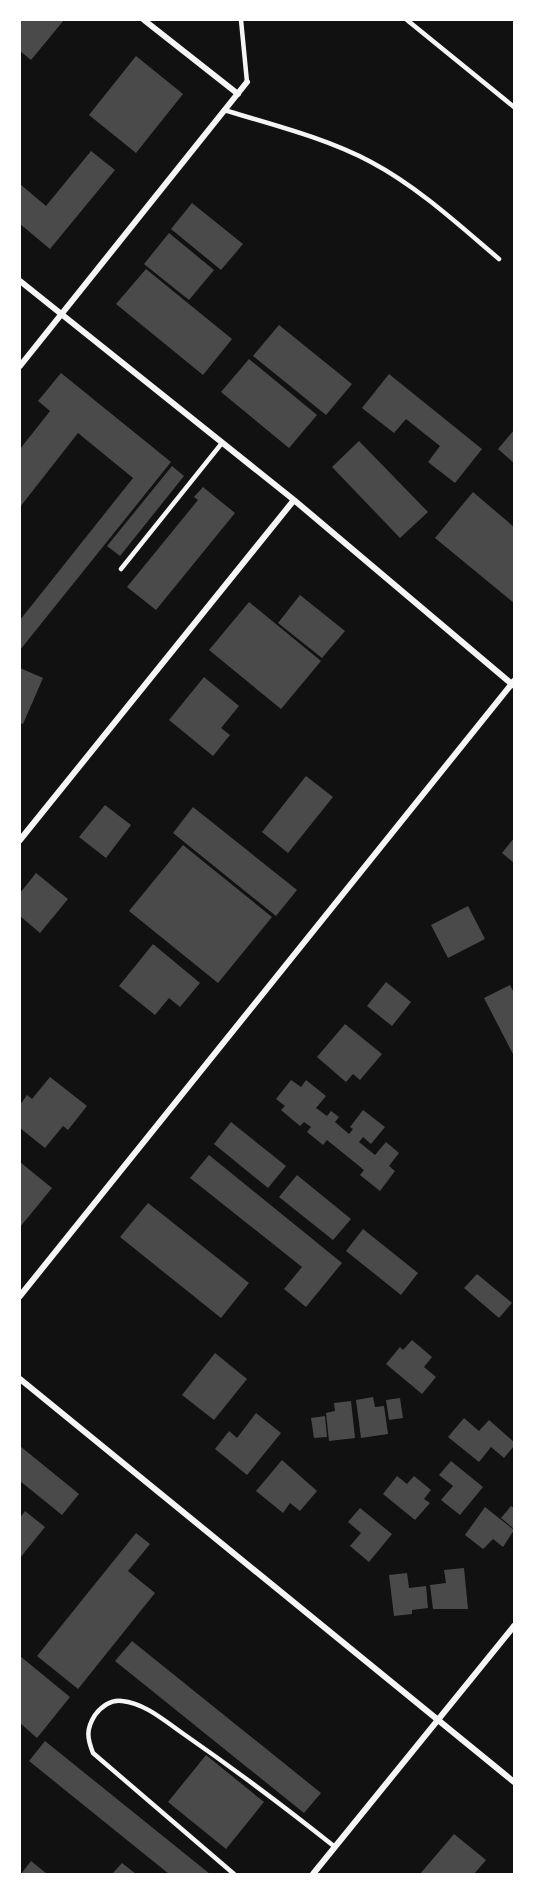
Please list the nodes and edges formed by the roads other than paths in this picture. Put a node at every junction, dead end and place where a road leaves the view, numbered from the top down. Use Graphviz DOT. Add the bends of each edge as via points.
graph roads {
  1 [pos="144,20"];
  2 [pos="241,20"];
  3 [pos="407,20"];
  4 [pos="247,82"];
  5 [pos="238,94"];
  6 [pos="514,107"];
  7 [pos="224,110"];
  8 [pos="499,259"];
  9 [pos="20,281"];
  10 [pos="61,315"];
  11 [pos="20,366"];
  12 [pos="222,443"];
  13 [pos="294,500"];
  14 [pos="121,569"];
  15 [pos="514,684"];
  16 [pos="20,840"];
  17 [pos="20,1296"];
  18 [pos="20,1379"];
  19 [pos="514,1626"];
  20 [pos="437,1720"];
  21 [pos="514,1782"];
  22 [pos="335,1847"];
  23 [pos="234,1875"];
  24 [pos="313,1875"];
  1 -- 5 [label="street"];
  2 -- 4 [label="lane"];
  3 -- 6 [label="lane"];
  4 -- 5 [label="street"];
  5 -- 7 [label="street"];
  7 -- 8 [label="lane" via="315,138 371,162 419,193"];
  7 -- 10 [label="street"];
  9 -- 10 [label="street"];
  10 -- 11 [label="street"];
  10 -- 12 [label="street"];
  12 -- 13 [label="street"];
  12 -- 14 [label="lane"];
  13 -- 15 [label="street"];
  13 -- 16 [label="street"];
  15 -- 17 [label="street"];
  18 -- 20 [label="street"];
  19 -- 20 [label="street"];
  20 -- 21 [label="street"];
  20 -- 22 [label="street"];
  22 -- 23 [label="lane" via="246,1777 155,1715 133,1703 108,1703 89,1726 86,1738 93,1753"];
  22 -- 24 [label="street"];
}
